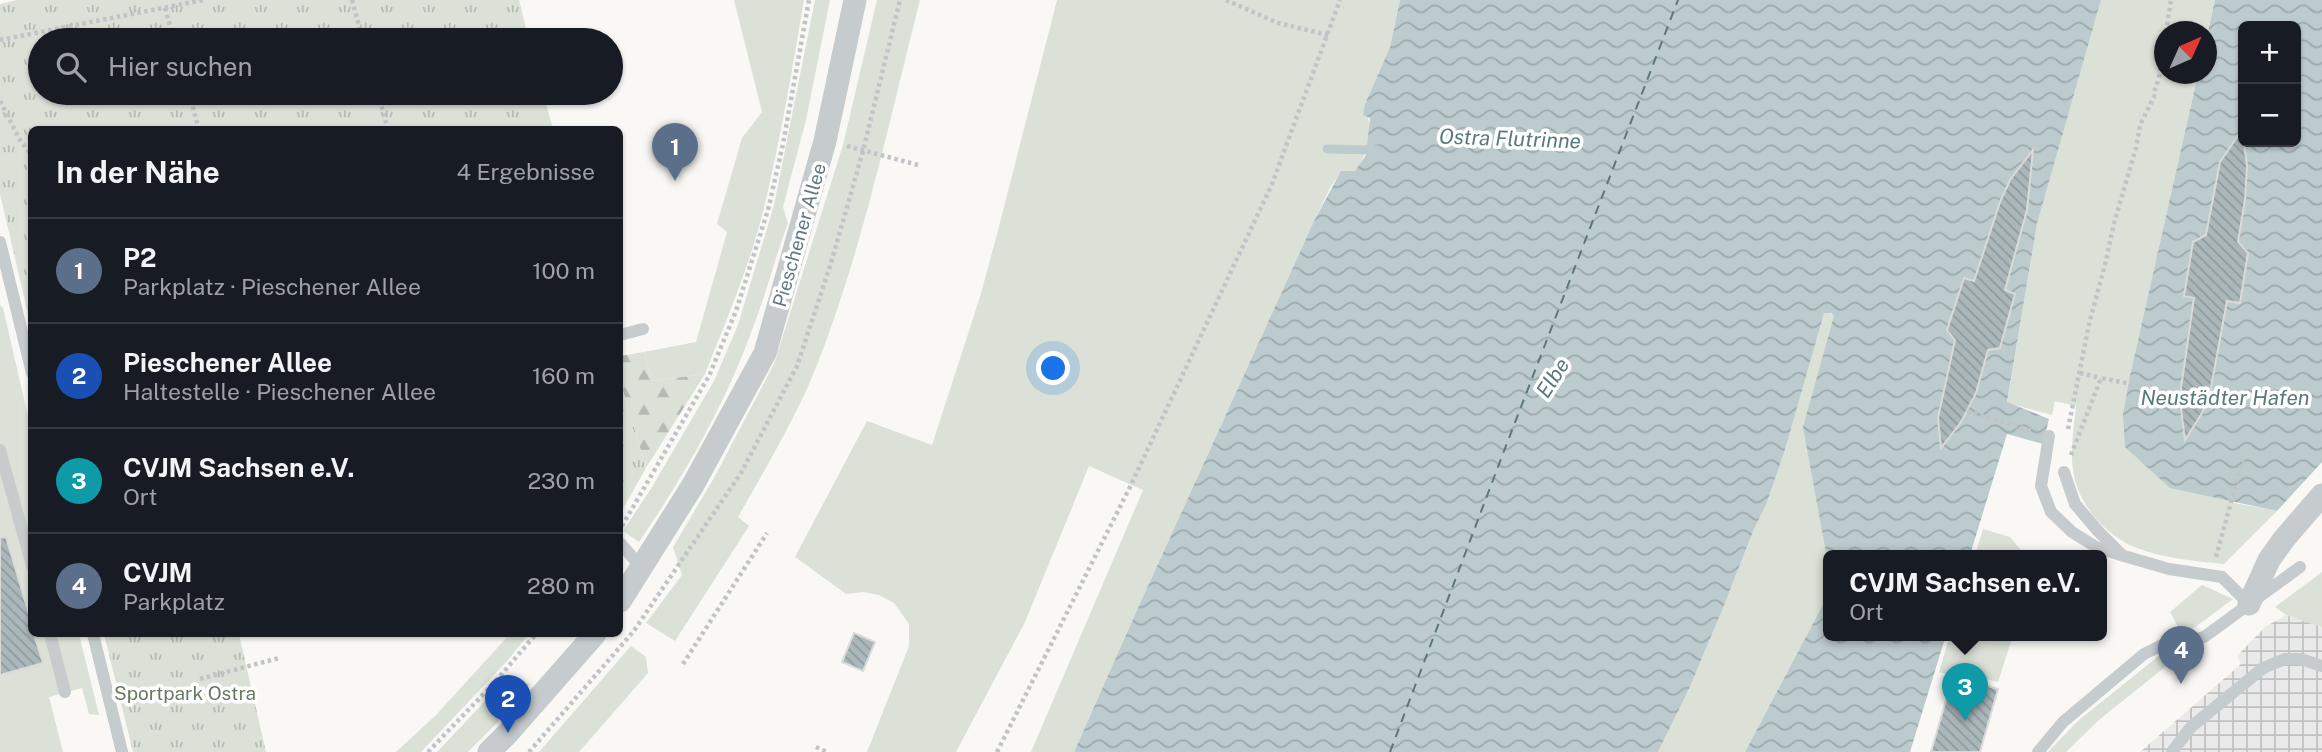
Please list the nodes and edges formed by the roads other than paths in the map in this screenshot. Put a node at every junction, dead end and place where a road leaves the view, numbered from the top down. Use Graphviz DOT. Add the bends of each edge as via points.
graph roads {
  1 [pos="855,0"];
  2 [pos="0,242"];
  3 [pos="6,286"];
  4 [pos="643,330"];
  5 [pos="623,334"];
  6 [pos="28,360"];
  7 [pos="2049,436"];
  8 [pos="0,450"];
  9 [pos="2064,471"];
  10 [pos="2322,495"];
  11 [pos="623,546"];
  12 [pos="2105,550"];
  13 [pos="2107,551"];
  14 [pos="28,552"];
  15 [pos="2124,556"];
  16 [pos="2300,567"];
  17 [pos="642,568"];
  18 [pos="623,596"];
  19 [pos="2249,604"];
  20 [pos="51,637"];
  21 [pos="94,637"];
  22 [pos="591,637"];
  23 [pos="2322,666"];
  24 [pos="65,692"];
  25 [pos="121,752"];
  26 [pos="489,752"];
  27 [pos="2038,752"];
  28 [pos="2172,752"];
  1 -- 17 [label="street, Pieschener Allee" via="825,141 765,353"];
  2 -- 3 [label="lane"];
  3 -- 6 [label="lane"];
  4 -- 5 [label="lane"];
  7 -- 12 [label="lane" via="2041,486 2051,512 2072,532"];
  8 -- 14 [label="lane"];
  9 -- 15 [label="lane" via="2075,504"];
  10 -- 19 [label="street" via="2269,560"];
  11 -- 17 [label="lane"];
  13 -- 15 [label="lane"];
  15 -- 19 [label="lane" via="2169,569 2211,574 2228,581"];
  16 -- 19 [label="lane"];
  17 -- 18 [label="street, Pieschener Allee"];
  19 -- 27 [label="lane" via="2204,636 2187,643 2166,643 2144,654 2063,722"];
  20 -- 24 [label="lane"];
  21 -- 25 [label="lane"];
  22 -- 26 [label="street"];
  23 -- 28 [label="lane" via="2285,659 2263,668 2191,727"];
}
